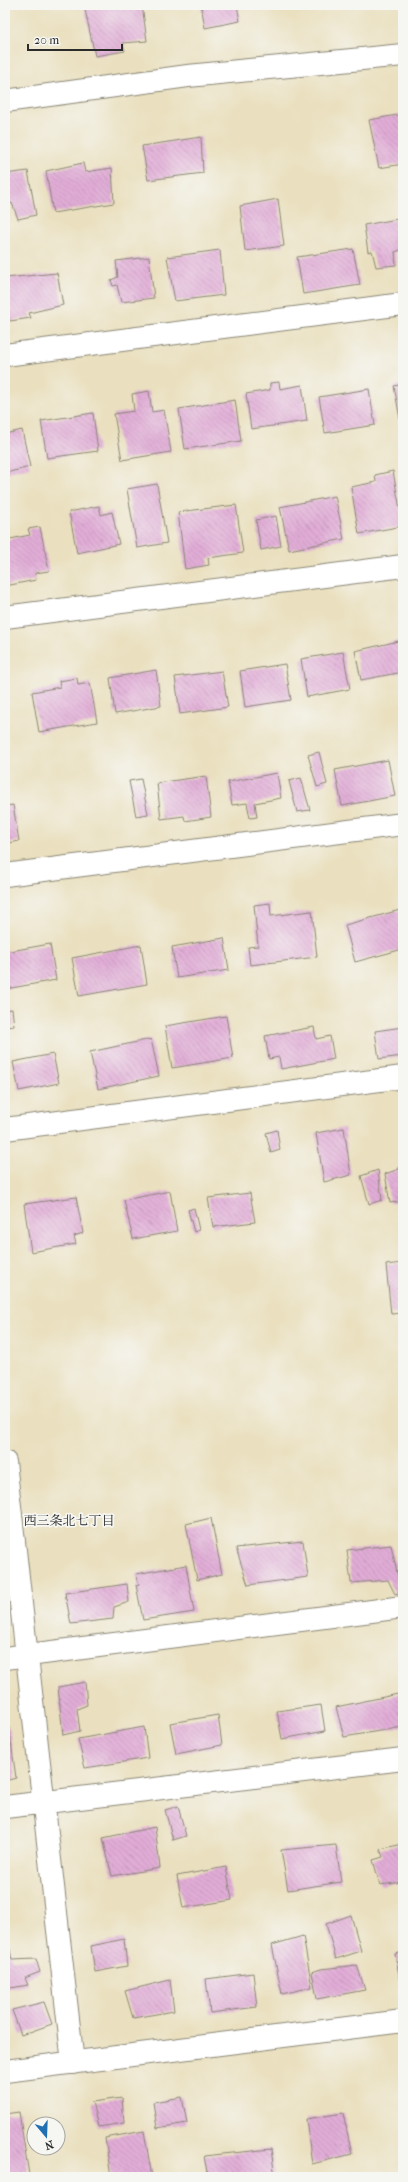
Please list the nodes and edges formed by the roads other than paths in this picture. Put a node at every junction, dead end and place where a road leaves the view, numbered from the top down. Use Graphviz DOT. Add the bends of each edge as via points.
graph roads {
  1 [pos="403,55"];
  2 [pos="5,101"];
  3 [pos="403,304"];
  4 [pos="5,355"];
  5 [pos="403,566"];
  6 [pos="5,617"];
  7 [pos="403,824"];
  8 [pos="5,875"];
  9 [pos="403,1077"];
  10 [pos="5,1129"];
  11 [pos="5,1462"];
  12 [pos="8,1523"];
  13 [pos="403,1607"];
  14 [pos="15,1656"];
  15 [pos="403,1759"];
  16 [pos="43,1803"];
  17 [pos="5,1807"];
  18 [pos="403,2021"];
  19 [pos="73,2063"];
  20 [pos="5,2071"];
  1 -- 2 [label="street" via="188,76"];
  3 -- 4 [label="street"];
  5 -- 6 [label="street"];
  7 -- 8 [label="street"];
  9 -- 10 [label="street"];
  11 -- 12 [label="street"];
  12 -- 14 [label="street"];
  13 -- 14 [label="street"];
  14 -- 16 [label="street"];
  15 -- 16 [label="street"];
  16 -- 17 [label="street"];
  16 -- 19 [label="street"];
  18 -- 19 [label="street"];
  19 -- 20 [label="street"];
}
